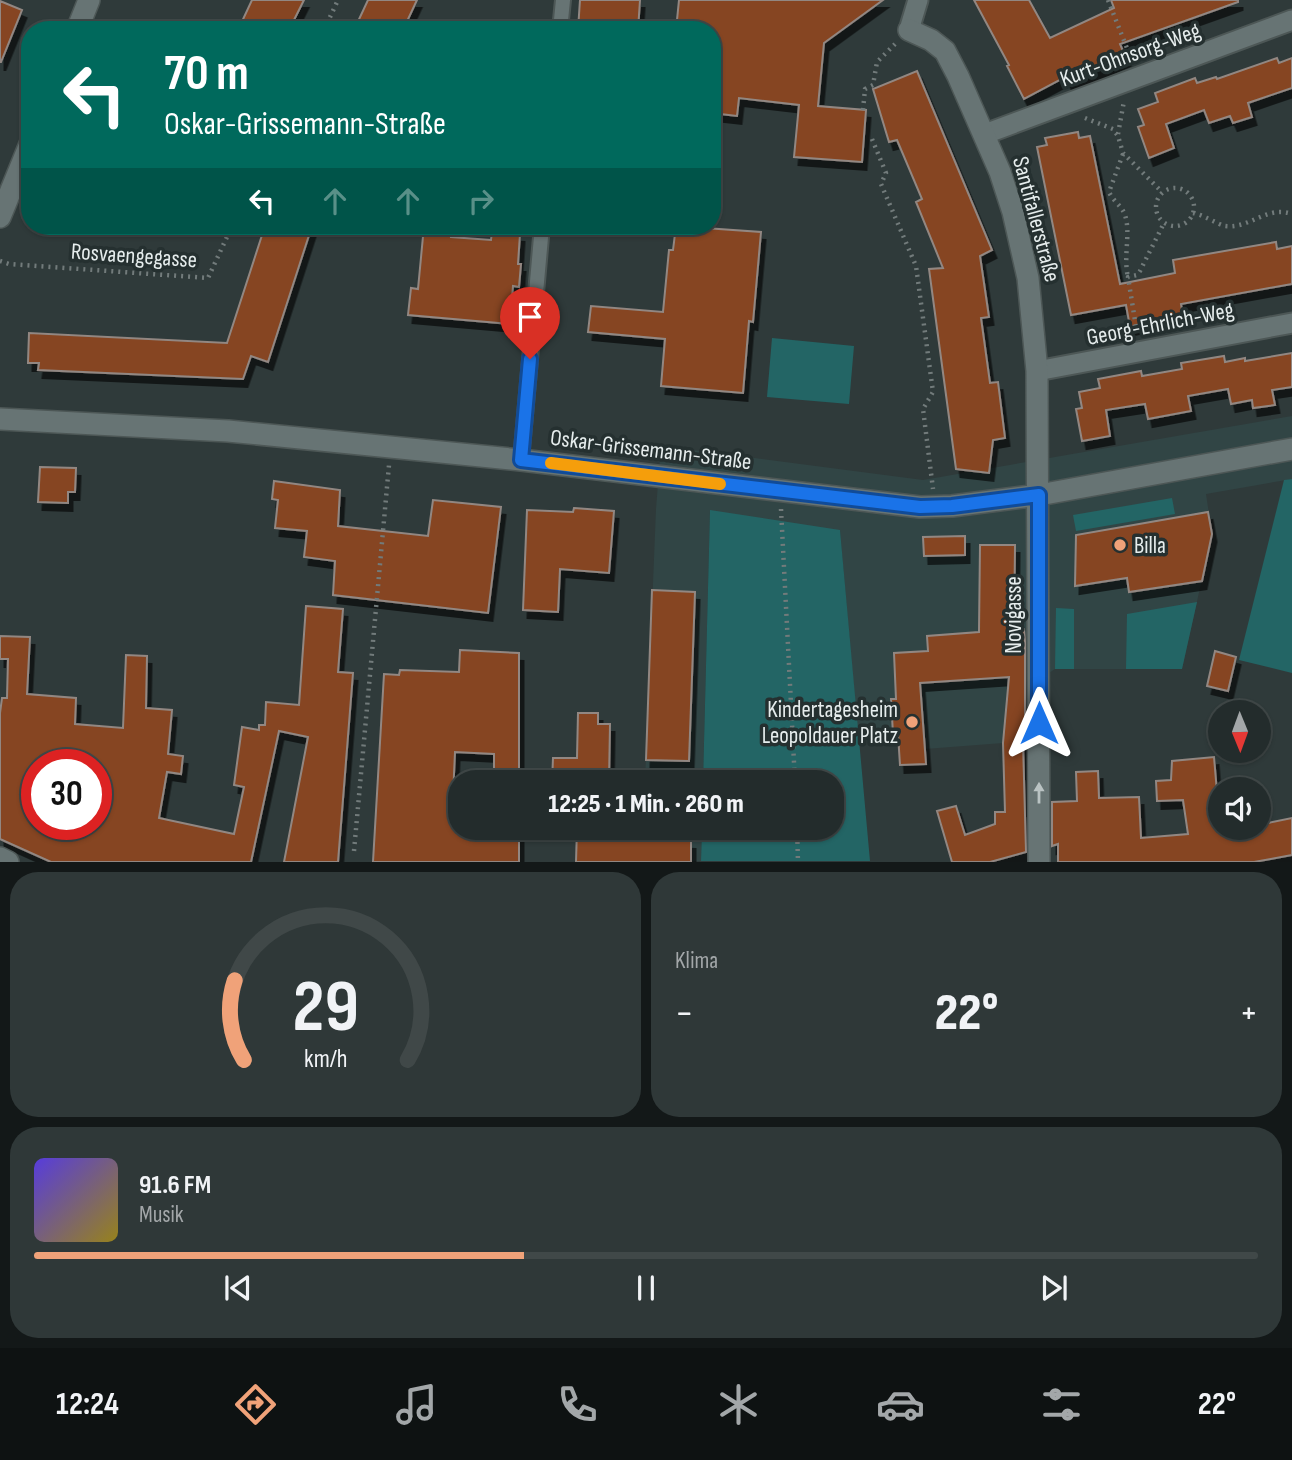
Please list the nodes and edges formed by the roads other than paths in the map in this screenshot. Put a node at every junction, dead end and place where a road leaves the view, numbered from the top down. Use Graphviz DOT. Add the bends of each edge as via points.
graph roads {
  1 [pos="89,0"];
  2 [pos="563,0"];
  3 [pos="918,0"];
  4 [pos="1292,20"];
  5 [pos="81,21"];
  6 [pos="561,21"];
  7 [pos="909,30"];
  8 [pos="985,134"];
  9 [pos="21,166"];
  10 [pos="0,217"];
  11 [pos="541,235"];
  12 [pos="1292,323"];
  13 [pos="1037,371"];
  14 [pos="0,419"];
  15 [pos="1292,449"];
  16 [pos="521,460"];
  17 [pos="1039,495"];
  18 [pos="0,858"];
  19 [pos="8,862"];
  20 [pos="1039,862"];
  1 -- 5 [label="street"];
  2 -- 6 [label="lane"];
  3 -- 7 [label="street"];
  4 -- 8 [label="street, Kurt-Ohnsorg-Weg"];
  7 -- 8 [label="street, Santifallerstraße" via="945,51"];
  8 -- 13 [label="street, Santifallerstraße" via="1024,256"];
  9 -- 10 [label="street"];
  11 -- 16 [label="lane"];
  12 -- 13 [label="street, Georg-Ehrlich-Weg"];
  13 -- 17 [label="street, Santifallerstraße"];
  14 -- 16 [label="street, Oskar-Grissemann-Straße" via="228,431"];
  15 -- 17 [label="street, Oskar-Grissemann-Straße"];
  16 -- 17 [label="street, Oskar-Grissemann-Straße" via="910,506"];
  20 -- 17 [label="street, Novigasse, one-way"];
  18 -- 19 [label="street"];
}
